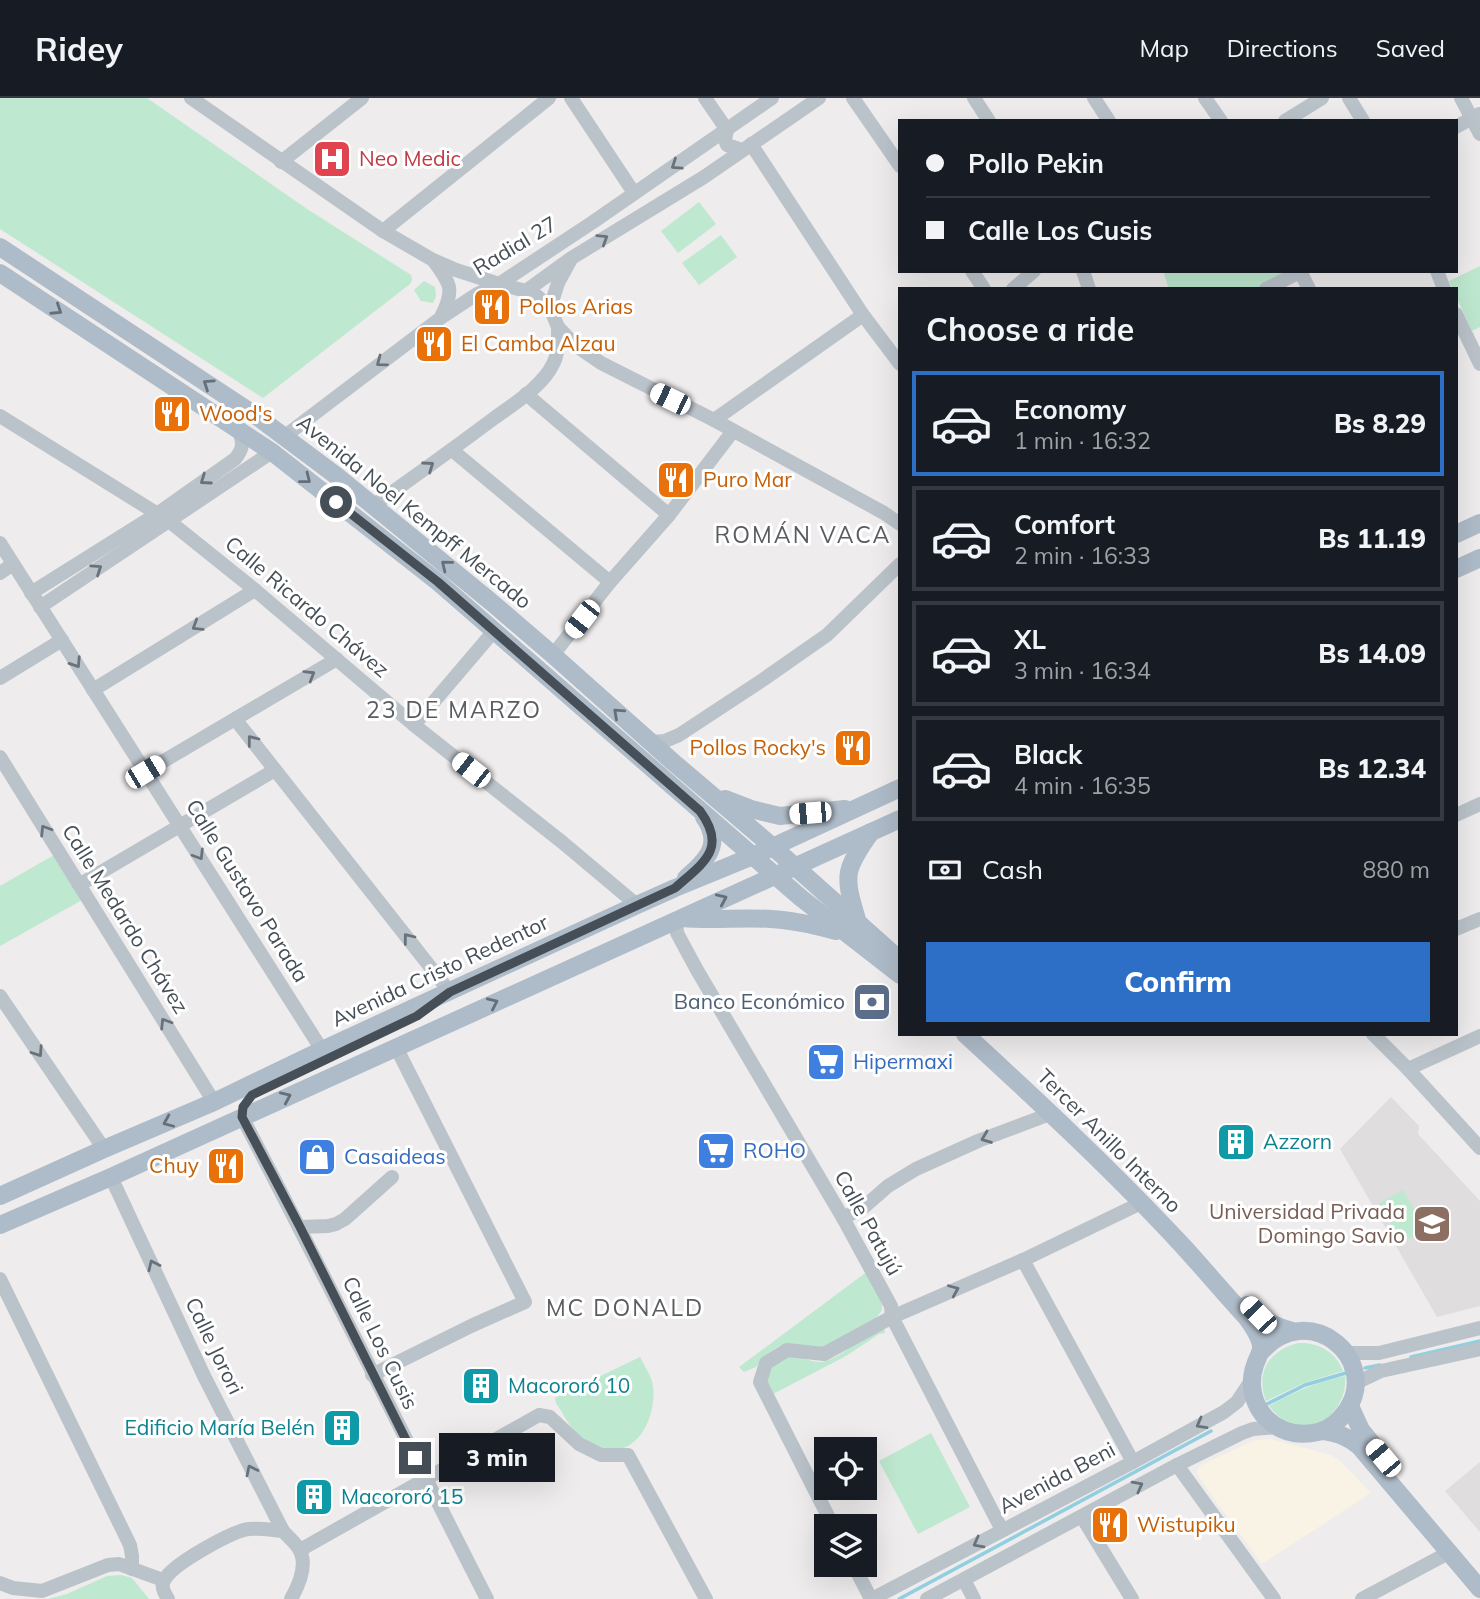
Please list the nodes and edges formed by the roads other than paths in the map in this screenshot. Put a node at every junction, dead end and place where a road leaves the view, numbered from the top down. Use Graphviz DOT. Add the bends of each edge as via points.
graph roads {
  1 [pos="191,98"];
  2 [pos="362,98"];
  3 [pos="549,98"];
  4 [pos="572,98"];
  5 [pos="705,98"];
  6 [pos="772,98"];
  7 [pos="818,98"];
  8 [pos="853,98"];
  9 [pos="974,98"];
  10 [pos="1094,98"];
  11 [pos="1205,98"];
  12 [pos="1322,98"];
  13 [pos="1349,98"];
  14 [pos="1461,98"];
  15 [pos="1476,116"];
  16 [pos="988,119"];
  17 [pos="1108,119"];
  18 [pos="1220,119"];
  19 [pos="1288,119"];
  20 [pos="1362,119"];
  21 [pos="1458,126"];
  22 [pos="727,130"];
  23 [pos="1480,134"];
  24 [pos="703,146"];
  25 [pos="746,147"];
  26 [pos="281,162"];
  27 [pos="898,163"];
  28 [pos="714,170"];
  29 [pos="634,193"];
  30 [pos="580,230"];
  31 [pos="383,231"];
  32 [pos="0,247"];
  33 [pos="570,259"];
  34 [pos="433,260"];
  35 [pos="1032,273"];
  36 [pos="1299,273"];
  37 [pos="2,280"];
  38 [pos="499,284"];
  39 [pos="1015,287"];
  40 [pos="1270,287"];
  41 [pos="526,290"];
  42 [pos="91,307"];
  43 [pos="550,308"];
  44 [pos="863,314"];
  45 [pos="442,317"];
  46 [pos="1458,318"];
  47 [pos="80,325"];
  48 [pos="558,327"];
  49 [pos="588,354"];
  50 [pos="898,361"];
  51 [pos="1480,364"];
  52 [pos="550,370"];
  53 [pos="526,394"];
  54 [pos="0,416"];
  55 [pos="714,420"];
  56 [pos="239,430"];
  57 [pos="733,430"];
  58 [pos="285,436"];
  59 [pos="452,450"];
  60 [pos="272,452"];
  61 [pos="374,505"];
  62 [pos="669,515"];
  63 [pos="163,517"];
  64 [pos="898,523"];
  65 [pos="1480,523"];
  66 [pos="1458,533"];
  67 [pos="412,537"];
  68 [pos="0,543"];
  69 [pos="400,552"];
  70 [pos="1480,558"];
  71 [pos="13,564"];
  72 [pos="898,566"];
  73 [pos="1458,568"];
  74 [pos="0,573"];
  75 [pos="610,582"];
  76 [pos="255,590"];
  77 [pos="31,593"];
  78 [pos="40,607"];
  79 [pos="494,631"];
  80 [pos="62,640"];
  81 [pos="553,655"];
  82 [pos="337,659"];
  83 [pos="0,678"];
  84 [pos="93,690"];
  85 [pos="235,719"];
  86 [pos="414,725"];
  87 [pos="678,735"];
  88 [pos="651,742"];
  89 [pos="0,757"];
  90 [pos="673,762"];
  91 [pos="275,770"];
  92 [pos="145,772"];
  93 [pos="898,789"];
  94 [pos="707,790"];
  95 [pos="1480,804"];
  96 [pos="859,808"];
  97 [pos="700,811"];
  98 [pos="1458,814"];
  99 [pos="898,819"];
  100 [pos="180,825"];
  101 [pos="871,832"];
  102 [pos="773,847"];
  103 [pos="753,856"];
  104 [pos="794,867"];
  105 [pos="776,875"];
  106 [pos="79,885"];
  107 [pos="675,888"];
  108 [pos="637,905"];
  109 [pos="678,918"];
  110 [pos="1480,919"];
  111 [pos="851,928"];
  112 [pos="1458,928"];
  113 [pos="654,929"];
  114 [pos="684,945"];
  115 [pos="898,959"];
  116 [pos="898,973"];
  117 [pos="450,992"];
  118 [pos="0,996"];
  119 [pos="967,1036"];
  120 [pos="980,1036"];
  121 [pos="1375,1036"];
  122 [pos="1480,1037"];
  123 [pos="396,1047"];
  124 [pos="322,1049"];
  125 [pos="1408,1069"];
  126 [pos="214,1102"];
  127 [pos="249,1114"];
  128 [pos="1050,1114"];
  129 [pos="1480,1148"];
  130 [pos="104,1149"];
  131 [pos="111,1177"];
  132 [pos="393,1177"];
  133 [pos="0,1196"];
  134 [pos="1141,1203"];
  135 [pos="35,1210"];
  136 [pos="842,1218"];
  137 [pos="0,1225"];
  138 [pos="300,1227"];
  139 [pos="1023,1260"];
  140 [pos="0,1279"];
  141 [pos="892,1317"];
  142 [pos="1480,1328"];
  143 [pos="1292,1331"];
  144 [pos="1480,1349"];
  145 [pos="1260,1353"];
  146 [pos="1346,1353"];
  147 [pos="372,1375"];
  148 [pos="1251,1381"];
  149 [pos="1356,1383"];
  150 [pos="1350,1406"];
  151 [pos="1278,1427"];
  152 [pos="1322,1431"];
  153 [pos="1133,1462"];
  154 [pos="1177,1465"];
  155 [pos="425,1479"];
  156 [pos="827,1514"];
  157 [pos="1082,1517"];
  158 [pos="1002,1530"];
  159 [pos="283,1531"];
  160 [pos="300,1550"];
  161 [pos="1450,1552"];
  162 [pos="132,1569"];
  163 [pos="1480,1576"];
  164 [pos="860,1577"];
  165 [pos="163,1580"];
  166 [pos="964,1580"];
  167 [pos="0,1584"];
  168 [pos="1480,1589"];
  169 [pos="168,1599"];
  170 [pos="291,1599"];
  171 [pos="487,1599"];
  172 [pos="706,1599"];
  173 [pos="871,1599"];
  174 [pos="927,1599"];
  175 [pos="974,1599"];
  176 [pos="1132,1599"];
  177 [pos="1274,1599"];
  178 [pos="1362,1599"];
  1 -- 26 [label="street"];
  2 -- 26 [label="street"];
  3 -- 31 [label="street"];
  4 -- 29 [label="street"];
  5 -- 22 [label="street"];
  6 -- 22 [label="street, Radial 27"];
  7 -- 25 [label="street, Radial 27"];
  8 -- 27 [label="street"];
  9 -- 16 [label="street"];
  10 -- 17 [label="street"];
  11 -- 18 [label="street"];
  12 -- 19 [label="street"];
  13 -- 20 [label="street"];
  14 -- 15 [label="street"];
  15 -- 21 [label="street"];
  15 -- 23 [label="street"];
  22 -- 24 [label="street, Radial 27"];
  22 -- 25 [label="street" via="727,145"];
  24 -- 28 [label="street" via="718,154"];
  24 -- 29 [label="street, Radial 27, one-way"];
  25 -- 28 [label="street, Radial 27"];
  25 -- 44 [label="street"];
  26 -- 31 [label="street"];
  33 -- 28 [label="street, Radial 27, one-way"];
  29 -- 30 [label="street, Radial 27"];
  30 -- 33 [label="street" via="566,249"];
  30 -- 38 [label="street, Radial 27"];
  31 -- 34 [label="street"];
  32 -- 42 [label="main road, Avenida Noel Kempff Mercado"];
  33 -- 41 [label="street, Radial 27"];
  33 -- 43 [label="street"];
  34 -- 38 [label="street"];
  34 -- 45 [label="street" via="448,280 449,302"];
  35 -- 39 [label="street"];
  36 -- 40 [label="street"];
  37 -- 47 [label="main road, Avenida Noel Kempff Mercado, one-way"];
  38 -- 41 [label="street"];
  38 -- 45 [label="street, Radial 27"];
  41 -- 43 [label="street"];
  42 -- 47 [label="main road"];
  58 -- 42 [label="main road, Avenida Noel Kempff Mercado, one-way"];
  43 -- 48 [label="street"];
  44 -- 50 [label="street"];
  44 -- 55 [label="street"];
  45 -- 58 [label="street, Radial 27, one-way"];
  46 -- 51 [label="street"];
  47 -- 56 [label="main road, Avenida Noel Kempff Mercado"];
  48 -- 49 [label="street"];
  48 -- 52 [label="street" via="558,348"];
  49 -- 52 [label="street" via="570,357"];
  49 -- 55 [label="street"];
  52 -- 53 [label="street"];
  53 -- 59 [label="street"];
  53 -- 62 [label="street"];
  54 -- 63 [label="street, Calle Ricardo Chávez"];
  55 -- 57 [label="street"];
  56 -- 60 [label="main road, Avenida Noel Kempff Mercado"];
  56 -- 63 [label="street, one-way" via="243,443 235,459"];
  57 -- 62 [label="street"];
  57 -- 64 [label="street"];
  58 -- 61 [label="main road, Avenida Noel Kempff Mercado"];
  61 -- 59 [label="street, one-way"];
  59 -- 75 [label="street"];
  60 -- 63 [label="street"];
  60 -- 69 [label="main road, Avenida Noel Kempff Mercado, one-way"];
  61 -- 67 [label="main road, Avenida Noel Kempff Mercado"];
  62 -- 75 [label="street"];
  63 -- 76 [label="street, Calle Ricardo Chávez"];
  63 -- 77 [label="street"];
  78 -- 63 [label="street, one-way"];
  65 -- 66 [label="main road"];
  67 -- 69 [label="main road"];
  81 -- 67 [label="main road, Avenida Noel Kempff Mercado, one-way"];
  68 -- 71 [label="street, Calle Gustavo Parada"];
  69 -- 79 [label="main road, Avenida Noel Kempff Mercado"];
  70 -- 73 [label="main road"];
  71 -- 74 [label="street"];
  71 -- 77 [label="street, Calle Gustavo Parada"];
  72 -- 87 [label="street" via="827,635"];
  75 -- 81 [label="street"];
  76 -- 82 [label="street, Calle Ricardo Chávez"];
  76 -- 84 [label="street, one-way"];
  77 -- 78 [label="street, Calle Gustavo Parada"];
  78 -- 80 [label="street, Calle Gustavo Parada"];
  79 -- 86 [label="street"];
  79 -- 97 [label="main road, Avenida Noel Kempff Mercado"];
  80 -- 83 [label="street"];
  80 -- 84 [label="street, Calle Gustavo Parada, one-way"];
  88 -- 81 [label="main road, Avenida Noel Kempff Mercado, one-way"];
  85 -- 82 [label="street, one-way"];
  82 -- 86 [label="street, Calle Ricardo Chávez"];
  84 -- 92 [label="street, Calle Gustavo Parada"];
  91 -- 85 [label="street, one-way"];
  85 -- 92 [label="street"];
  86 -- 108 [label="street, Calle Ricardo Chávez"];
  87 -- 88 [label="street"];
  87 -- 90 [label="street"];
  88 -- 90 [label="main road, Avenida Noel Kempff Mercado"];
  106 -- 89 [label="street, Calle Medardo Chávez, one-way"];
  90 -- 94 [label="main road, Avenida Noel Kempff Mercado"];
  91 -- 100 [label="street"];
  117 -- 91 [label="street, one-way"];
  92 -- 100 [label="street, Calle Gustavo Parada"];
  93 -- 96 [label="main road, Avenida Cristo Redentor"];
  94 -- 96 [label="main road" via="780,816"];
  94 -- 102 [label="main road, Avenida Noel Kempff Mercado"];
  95 -- 98 [label="street"];
  96 -- 102 [label="main road, Avenida Cristo Redentor"];
  97 -- 103 [label="main road, Avenida Noel Kempff Mercado"];
  97 -- 107 [label="main road" via="712,833 710,853"];
  99 -- 101 [label="main road"];
  100 -- 106 [label="street"];
  100 -- 124 [label="street, Calle Gustavo Parada, one-way"];
  101 -- 104 [label="main road"];
  101 -- 111 [label="main road" via="849,874"];
  102 -- 103 [label="main road, Avenida Cristo Redentor"];
  102 -- 104 [label="main road"];
  103 -- 105 [label="main road"];
  103 -- 107 [label="main road, Avenida Cristo Redentor"];
  104 -- 105 [label="main road"];
  104 -- 111 [label="main road"];
  109 -- 105 [label="main road, one-way"];
  105 -- 111 [label="main road" via="801,898"];
  126 -- 106 [label="street, Calle Medardo Chávez, one-way"];
  107 -- 108 [label="main road, Avenida Cristo Redentor"];
  108 -- 117 [label="main road, Avenida Cristo Redentor"];
  109 -- 111 [label="main road" via="774,919"];
  109 -- 113 [label="main road"];
  109 -- 114 [label="street, Calle Patujú" via="676,927"];
  110 -- 112 [label="street"];
  111 -- 115 [label="main road"];
  111 -- 116 [label="main road"];
  113 -- 114 [label="street"];
  123 -- 113 [label="main road, one-way"];
  114 -- 136 [label="street, Calle Patujú"];
  117 -- 124 [label="main road, Avenida Cristo Redentor"];
  117 -- 127 [label="main road" via="417,1016 252,1095 243,1107"];
  118 -- 130 [label="street, one-way"];
  119 -- 128 [label="main road, Tercer Anillo Interno"];
  120 -- 143 [label="main road, Tercer Anillo Interno" via="1258,1315"];
  121 -- 125 [label="street"];
  122 -- 125 [label="street"];
  127 -- 123 [label="main road, one-way"];
  123 -- 147 [label="street" via="524,1302"];
  124 -- 126 [label="main road, Avenida Cristo Redentor"];
  125 -- 129 [label="street"];
  126 -- 130 [label="main road, Avenida Cristo Redentor, one-way"];
  126 -- 135 [label="main road" via="214,1112 206,1121 67,1186"];
  127 -- 131 [label="main road"];
  127 -- 138 [label="street, Calle Los Cusis" via="255,1143"];
  128 -- 134 [label="main road, Tercer Anillo Interno"];
  128 -- 136 [label="street, one-way" via="916,1169"];
  130 -- 133 [label="main road, Avenida Cristo Redentor"];
  131 -- 135 [label="main road"];
  159 -- 131 [label="street, Calle Jorori, one-way"];
  132 -- 138 [label="street" via="337,1224"];
  134 -- 139 [label="street"];
  134 -- 145 [label="main road, Tercer Anillo Interno" via="1254,1327"];
  135 -- 137 [label="main road"];
  136 -- 141 [label="street, Calle Patujú" via="891,1306"];
  138 -- 147 [label="street, Calle Los Cusis"];
  141 -- 139 [label="street, one-way"];
  139 -- 153 [label="street"];
  140 -- 162 [label="street" via="130,1545"];
  141 -- 156 [label="street" via="824,1354 787,1350 766,1363 760,1382"];
  141 -- 158 [label="street, Calle Patujú"];
  142 -- 146 [label="street" via="1379,1353"];
  143 -- 145 [label="main road"];
  143 -- 146 [label="main road" via="1322,1334"];
  144 -- 149 [label="street" via="1381,1371"];
  145 -- 148 [label="main road"];
  146 -- 149 [label="main road"];
  147 -- 155 [label="street, Calle Los Cusis"];
  148 -- 151 [label="main road" via="1258,1408"];
  148 -- 153 [label="street, Avenida Beni, one-way" via="1224,1412"];
  149 -- 150 [label="main road"];
  150 -- 152 [label="main road" via="1334,1425"];
  150 -- 163 [label="main road" via="1367,1438"];
  151 -- 152 [label="main road" via="1292,1433"];
  151 -- 154 [label="street" via="1242,1433"];
  152 -- 161 [label="main road" via="1350,1438 1359,1446"];
  153 -- 158 [label="street, Avenida Beni"];
  157 -- 154 [label="street, one-way"];
  154 -- 177 [label="street"];
  155 -- 160 [label="street"];
  155 -- 171 [label="street, Calle Los Cusis"];
  155 -- 172 [label="street" via="539,1416 550,1417 579,1444 601,1455 628,1455"];
  157 -- 166 [label="street"];
  157 -- 176 [label="street"];
  158 -- 173 [label="street, Avenida Beni, one-way"];
  159 -- 160 [label="street, Calle Jorori"];
  159 -- 165 [label="street" via="231,1534 174,1567"];
  160 -- 170 [label="street" via="299,1583"];
  161 -- 168 [label="main road"];
  161 -- 178 [label="street"];
  162 -- 165 [label="street"];
  162 -- 167 [label="street" via="108,1565 42,1591"];
  164 -- 173 [label="street"];
  165 -- 169 [label="street"];
  166 -- 174 [label="street"];
  166 -- 175 [label="street"];
}
